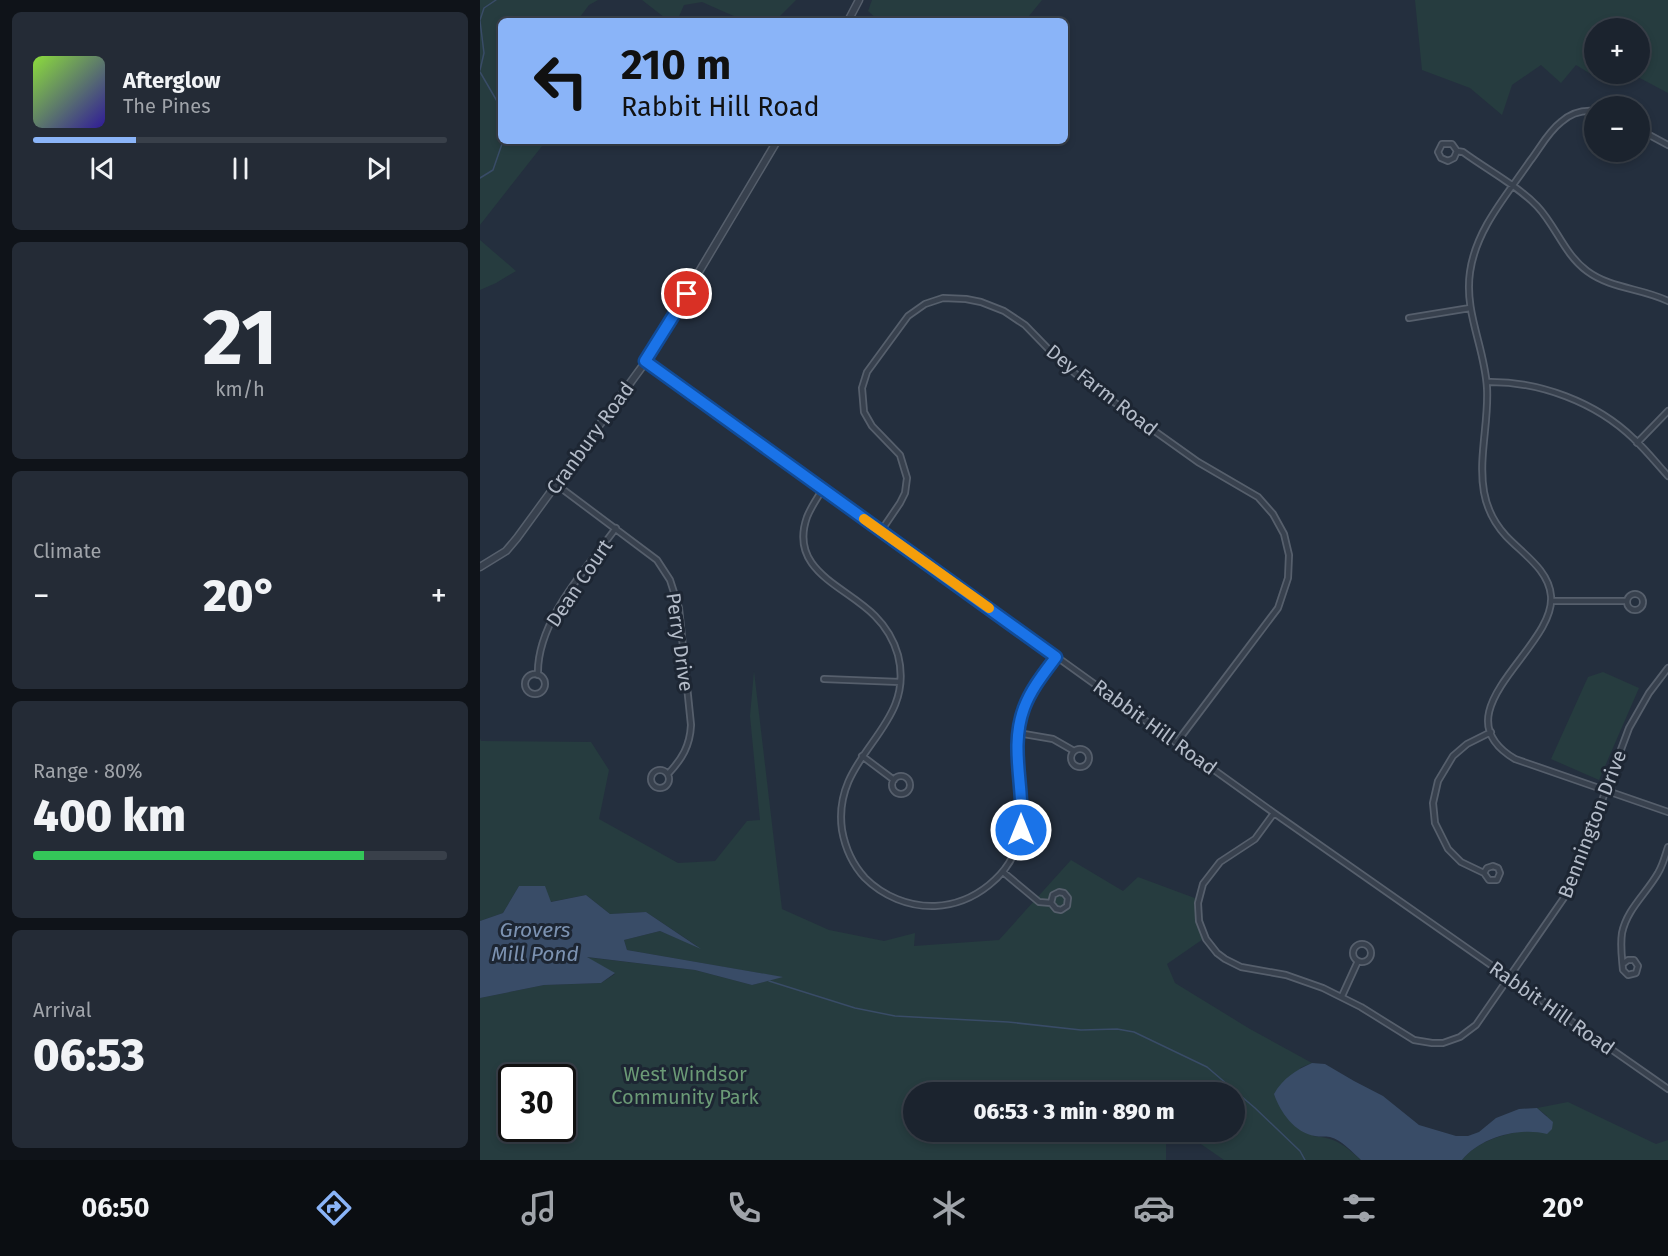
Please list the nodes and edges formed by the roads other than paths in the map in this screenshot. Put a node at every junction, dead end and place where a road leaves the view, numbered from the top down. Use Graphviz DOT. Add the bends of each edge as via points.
graph roads {
  1 [pos="859,0"];
  2 [pos="850,18"];
  3 [pos="1584,112"];
  4 [pos="1650,135"];
  5 [pos="775,144"];
  6 [pos="1668,145"];
  7 [pos="1456,151"];
  8 [pos="1512,187"];
  9 [pos="1668,301"];
  10 [pos="1470,308"];
  11 [pos="1409,318"];
  12 [pos="645,361"];
  13 [pos="1487,382"];
  14 [pos="1668,411"];
  15 [pos="1638,442"];
  16 [pos="1668,476"];
  17 [pos="557,485"];
  18 [pos="823,489"];
  19 [pos="616,528"];
  20 [pos="881,531"];
  21 [pos="480,567"];
  22 [pos="1552,601"];
  23 [pos="1627,601"];
  24 [pos="1056,657"];
  25 [pos="1668,668"];
  26 [pos="538,675"];
  27 [pos="824,680"];
  28 [pos="900,682"];
  29 [pos="1491,732"];
  30 [pos="1018,733"];
  31 [pos="1177,742"];
  32 [pos="1074,751"];
  33 [pos="862,756"];
  34 [pos="668,774"];
  35 [pos="894,780"];
  36 [pos="1607,790"];
  37 [pos="1668,812"];
  38 [pos="1274,813"];
  39 [pos="1668,847"];
  40 [pos="1003,872"];
  41 [pos="1484,873"];
  42 [pos="1051,903"];
  43 [pos="1358,961"];
  44 [pos="1624,963"];
  45 [pos="1510,977"];
  46 [pos="1342,996"];
  47 [pos="1668,1089"];
  1 -- 2 [label="street"];
  3 -- 8 [label="street" via="1560,122"];
  4 -- 6 [label="street"];
  5 -- 12 [label="street, Cranbury Road"];
  7 -- 7 [label="street" via="1449,143 1442,144 1438,152 1448,161"];
  7 -- 8 [label="street"];
  8 -- 9 [label="street" via="1536,205 1564,248 1588,272 1608,283"];
  8 -- 10 [label="street" via="1478,242 1469,280"];
  10 -- 11 [label="street"];
  10 -- 13 [label="street"];
  12 -- 17 [label="street, Cranbury Road"];
  12 -- 18 [label="street, Rabbit Hill Road"];
  13 -- 15 [label="street" via="1531,386 1565,396 1599,413"];
  13 -- 22 [label="street" via="1485,498 1499,527 1546,578"];
  14 -- 15 [label="street"];
  15 -- 16 [label="street"];
  17 -- 19 [label="street, Perry Drive"];
  17 -- 21 [label="street, Cranbury Road" via="506,551"];
  18 -- 20 [label="street, Rabbit Hill Road"];
  18 -- 28 [label="street" via="806,519 807,554 822,577 883,625 897,654"];
  19 -- 26 [label="street, Dean Court" via="554,613 540,647"];
  19 -- 34 [label="street, Perry Drive" via="657,560 677,599 692,725 686,752"];
  20 -- 24 [label="street, Rabbit Hill Road"];
  20 -- 31 [label="street, Dey Farm Road" via="905,493 907,478 900,455 864,412 862,388 867,372 908,316 925,304 943,298 966,299 1004,311 1083,380 1198,462 1258,497 1284,534 1289,566 1278,608"];
  22 -- 23 [label="street"];
  22 -- 29 [label="street" via="1545,623 1492,701"];
  24 -- 30 [label="street" via="1028,699"];
  24 -- 31 [label="street, Rabbit Hill Road"];
  25 -- 36 [label="street, Bennington Drive" via="1629,728"];
  26 -- 26 [label="street, Dean Court" via="529,676 525,682 530,692 539,693 544,688"];
  27 -- 28 [label="street"];
  28 -- 33 [label="street" via="893,712"];
  29 -- 36 [label="street" via="1501,748 1515,759"];
  29 -- 41 [label="street" via="1453,756 1438,782 1433,803 1435,823 1448,849 1461,862"];
  30 -- 32 [label="street" via="1053,738"];
  30 -- 40 [label="street" via="1021,830"];
  31 -- 38 [label="street, Rabbit Hill Road"];
  32 -- 32 [label="street" via="1073,763 1079,767 1088,763 1086,751"];
  33 -- 35 [label="street"];
  33 -- 40 [label="street" via="845,788 841,823 850,856 869,882 899,900 943,905 975,895"];
  34 -- 34 [label="street, Perry Drive" via="654,771 650,779 661,789 667,786"];
  36 -- 37 [label="street"];
  36 -- 45 [label="street, Bennington Drive" via="1568,892"];
  38 -- 45 [label="street, Rabbit Hill Road"];
  38 -- 46 [label="street, Bennington Drive" via="1255,839 1220,862 1207,876 1199,893 1198,921 1217,953 1233,964 1305,981"];
  39 -- 44 [label="street" via="1658,873 1624,926"];
  40 -- 42 [label="street" via="1040,902"];
  43 -- 46 [label="street"];
  45 -- 46 [label="street, Bennington Drive" via="1476,1025 1443,1043 1423,1043 1407,1037"];
  45 -- 47 [label="street, Rabbit Hill Road"];
}
